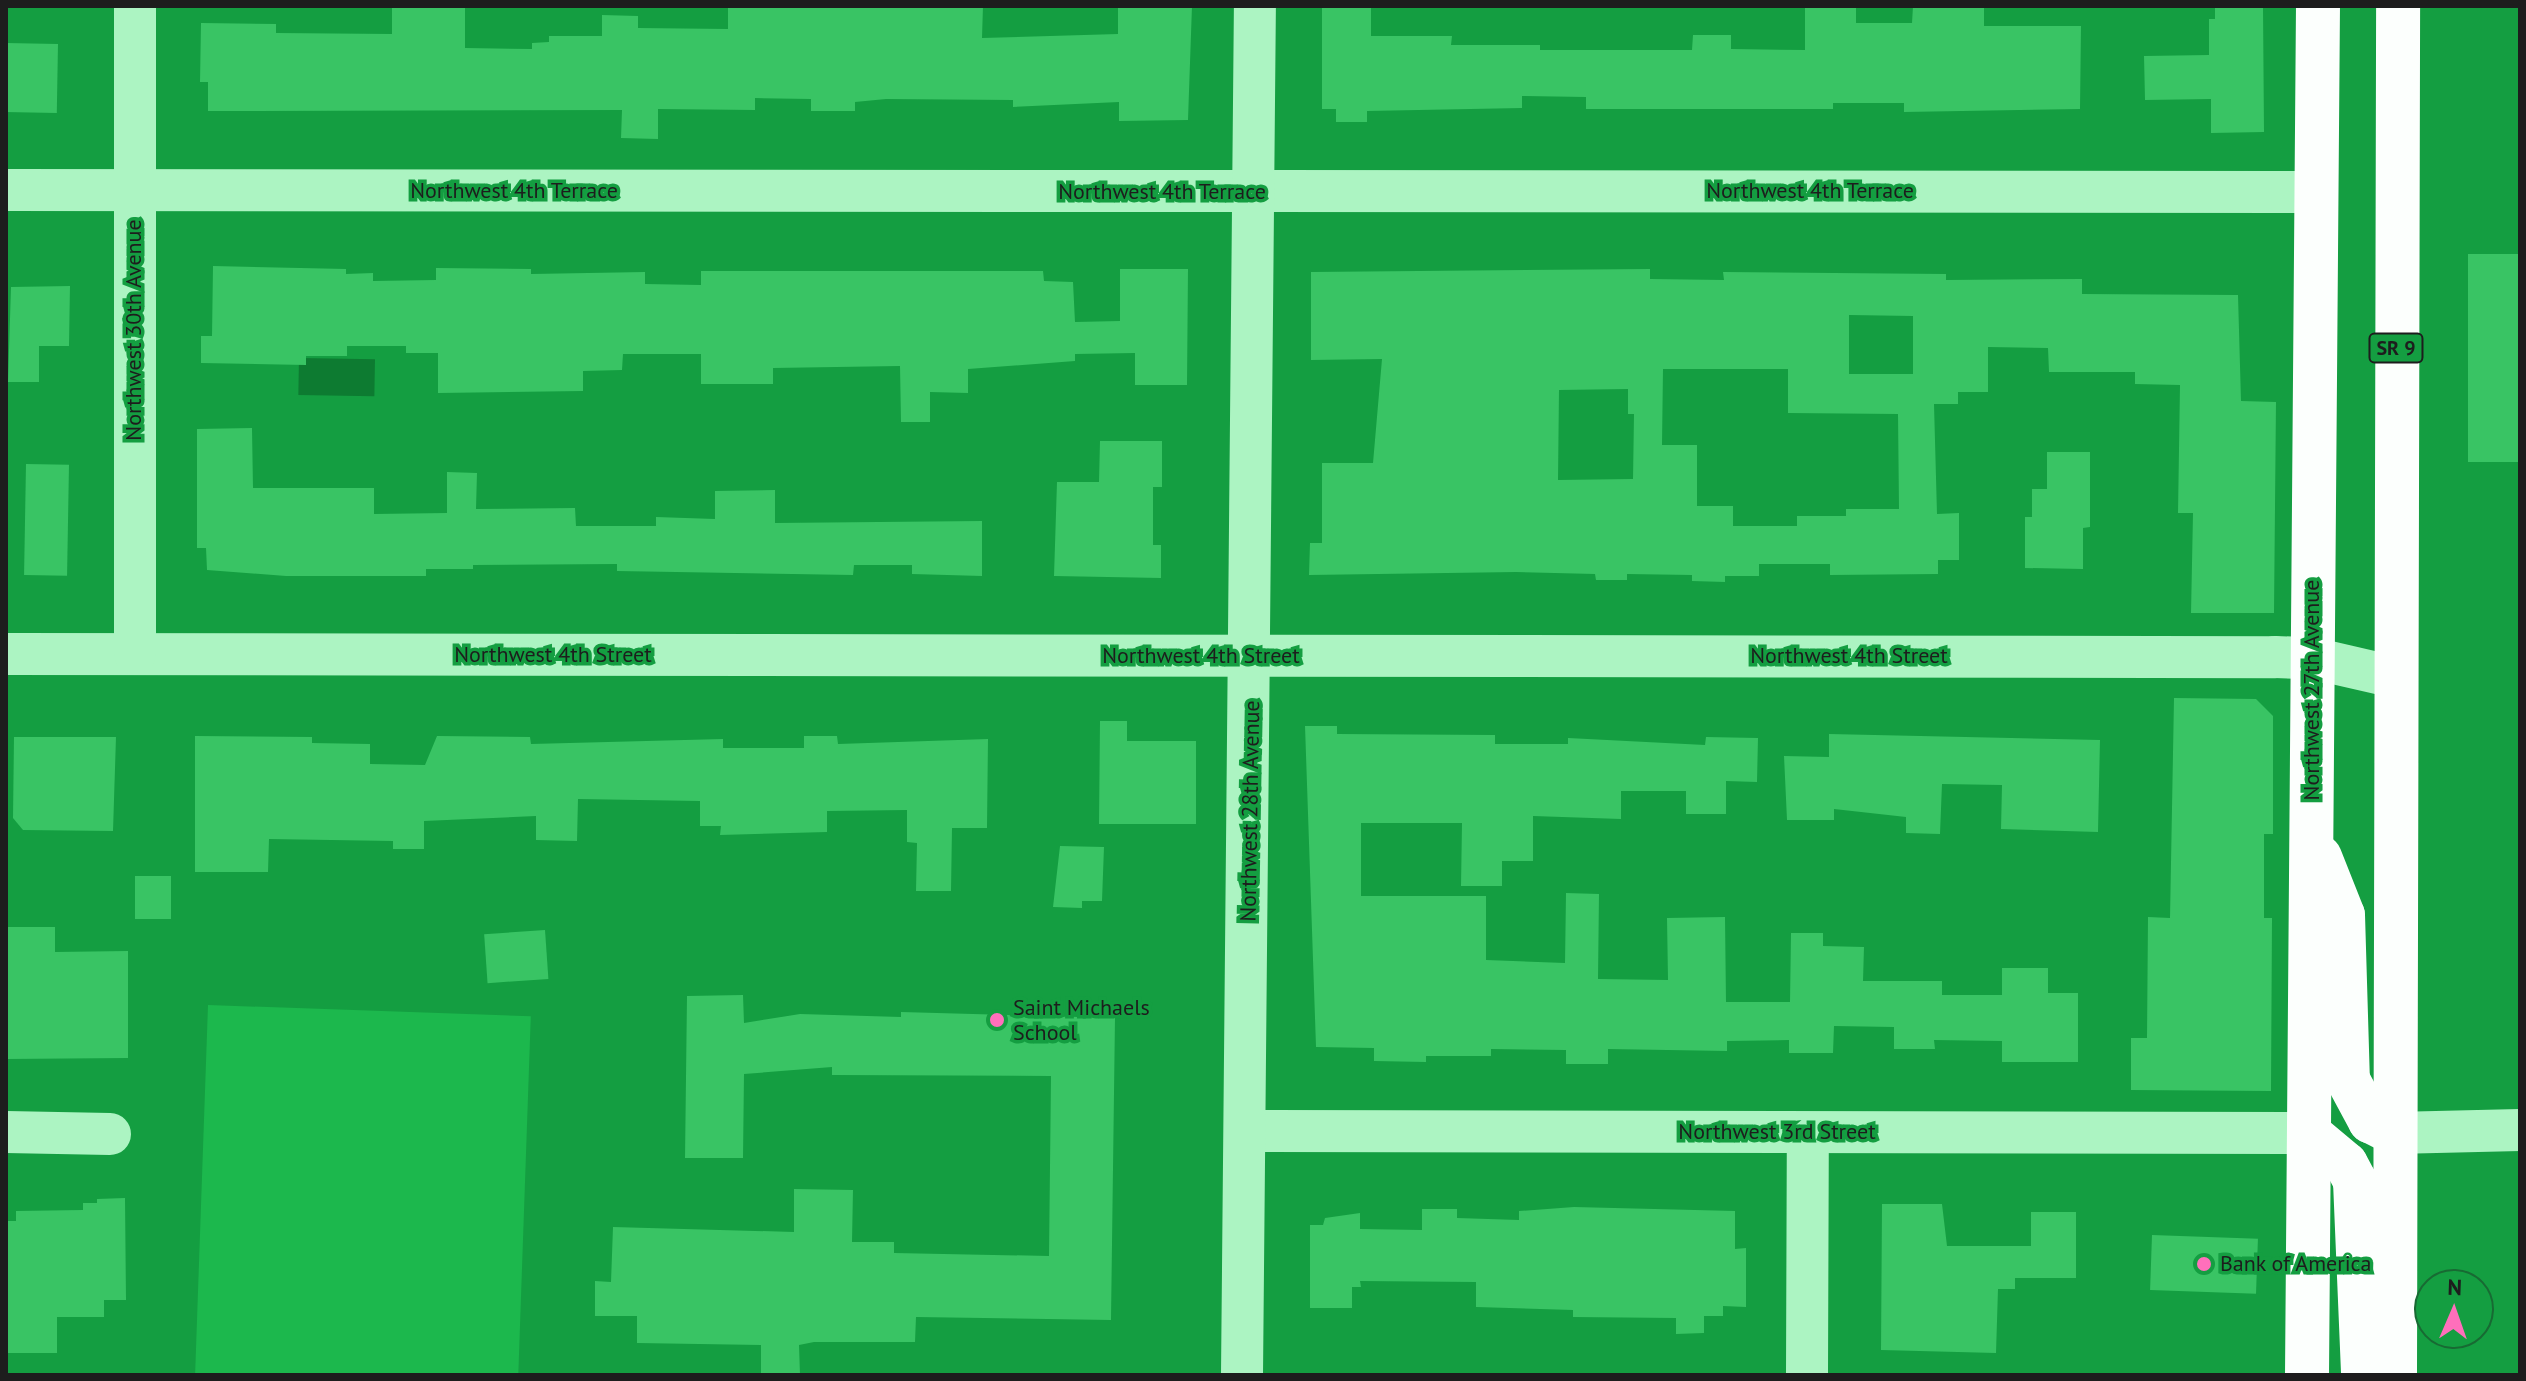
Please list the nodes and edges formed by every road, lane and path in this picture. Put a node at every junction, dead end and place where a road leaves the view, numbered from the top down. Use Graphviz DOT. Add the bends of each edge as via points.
graph roads {
  1 [pos="135,6"];
  2 [pos="1255,6"];
  3 [pos="2318,6"];
  4 [pos="2398,6"];
  5 [pos="6,190"];
  6 [pos="134,190"];
  7 [pos="1255,192"];
  8 [pos="2317,192"];
  9 [pos="6,654"];
  10 [pos="135,654"];
  11 [pos="1252,657"];
  12 [pos="2312,658"];
  13 [pos="2394,677"];
  14 [pos="2311,835"];
  15 [pos="2520,1130"];
  16 [pos="1246,1131"];
  17 [pos="6,1132"];
  18 [pos="1808,1133"];
  19 [pos="2309,1133"];
  20 [pos="2394,1133"];
  21 [pos="110,1134"];
  22 [pos="1242,1375"];
  23 [pos="1807,1375"];
  24 [pos="2307,1375"];
  25 [pos="2363,1375"];
  26 [pos="2395,1375"];
  1 -- 6 [label="street, Northwest 30th Avenue"];
  2 -- 7 [label="street, Northwest 28th Avenue"];
  3 -- 8 [label="highway, Northwest 27th Avenue"];
  4 -- 13 [label="highway, SR 9"];
  5 -- 6 [label="street, Northwest 4th Terrace"];
  6 -- 7 [label="street, Northwest 4th Terrace"];
  6 -- 10 [label="street, Northwest 30th Avenue"];
  7 -- 8 [label="street, Northwest 4th Terrace"];
  7 -- 11 [label="street, Northwest 28th Avenue"];
  8 -- 12 [label="highway, Northwest 27th Avenue"];
  9 -- 10 [label="street, Northwest 4th Street"];
  10 -- 11 [label="street, Northwest 4th Street"];
  11 -- 12 [label="street, Northwest 4th Street"];
  11 -- 16 [label="street, Northwest 28th Avenue"];
  12 -- 13 [label="street, Northwest 4th Street"];
  12 -- 14 [label="highway, Northwest 27th Avenue"];
  13 -- 20 [label="highway, SR 9"];
  14 -- 19 [label="highway, Northwest 27th Avenue"];
  14 -- 20 [label="highway" via="2343,915 2348,1080 2370,1121"];
  15 -- 20 [label="street"];
  16 -- 18 [label="street, Northwest 3rd Street"];
  16 -- 22 [label="street, Northwest 28th Avenue"];
  17 -- 21 [label="street"];
  18 -- 19 [label="street, Northwest 3rd Street"];
  18 -- 23 [label="street"];
  19 -- 24 [label="highway, Northwest 27th Avenue"];
  19 -- 25 [label="highway" via="2346,1164 2355,1181"];
  20 -- 26 [label="highway, SR 9"];
}
